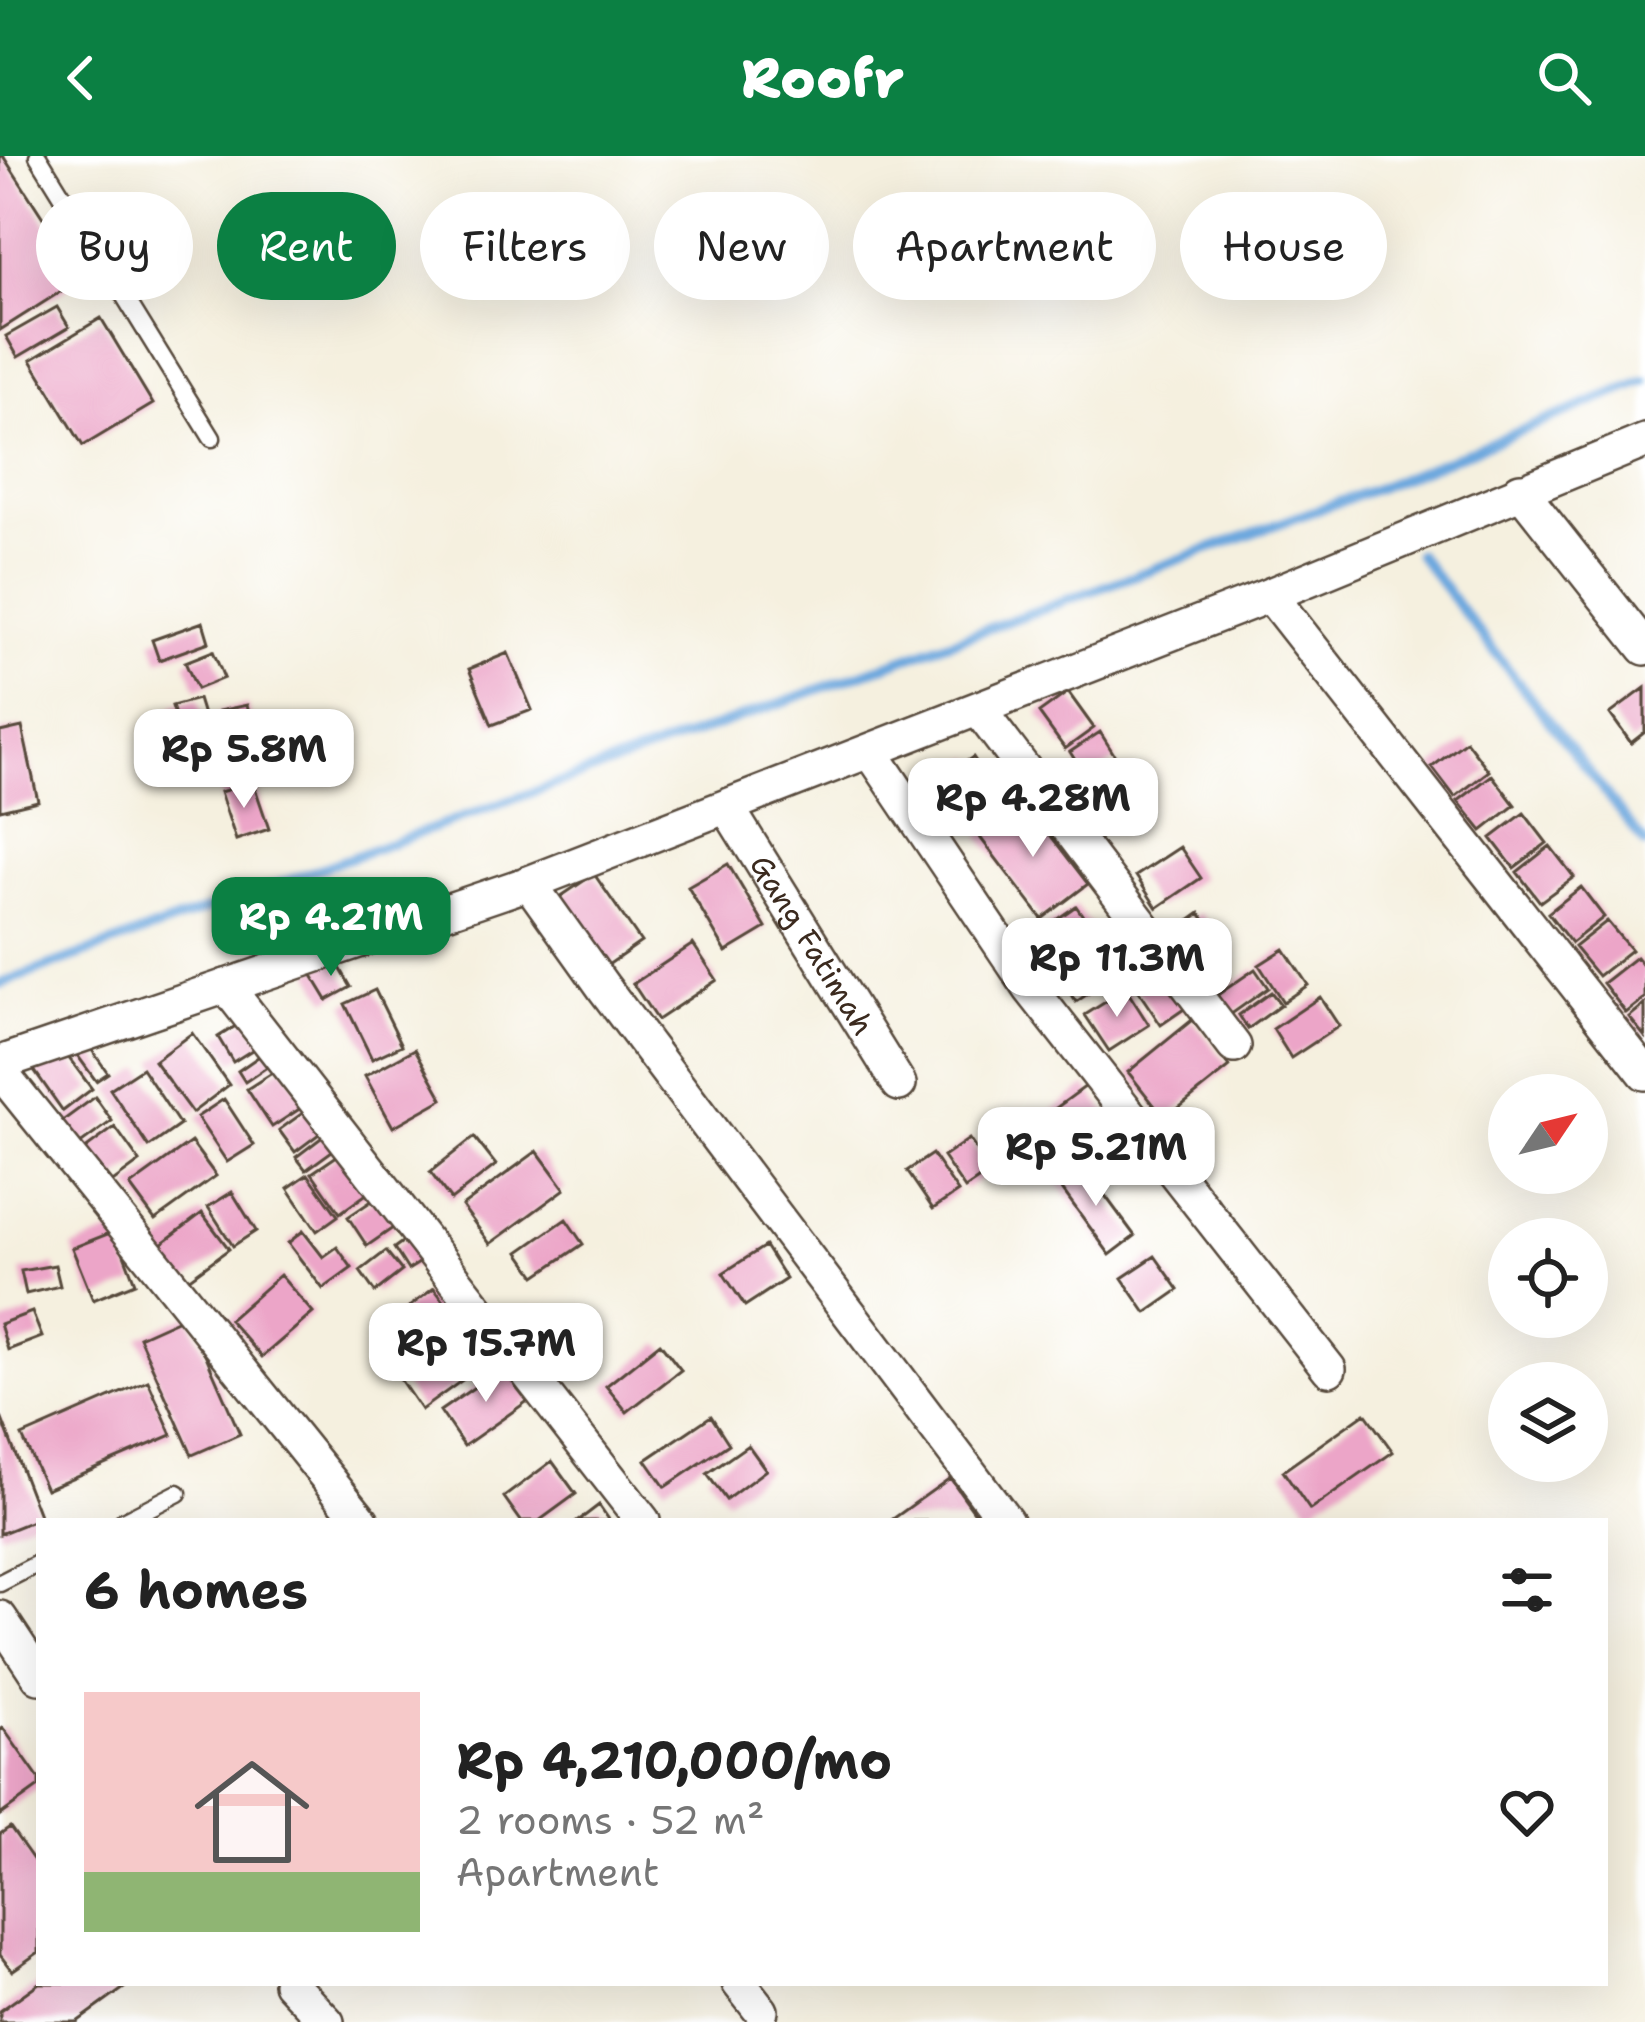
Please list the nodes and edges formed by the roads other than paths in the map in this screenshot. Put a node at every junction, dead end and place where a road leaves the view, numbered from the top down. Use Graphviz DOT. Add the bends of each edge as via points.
graph roads {
  1 [pos="38,156"];
  2 [pos="212,439"];
  3 [pos="1645,441"];
  4 [pos="1520,490"];
  5 [pos="1270,596"];
  6 [pos="1645,648"];
  7 [pos="979,710"];
  8 [pos="871,752"];
  9 [pos="727,807"];
  10 [pos="529,883"];
  11 [pos="226,986"];
  12 [pos="1234,1046"];
  13 [pos="0,1067"];
  14 [pos="1645,1073"];
  15 [pos="899,1084"];
  16 [pos="1329,1369"];
  17 [pos="178,1493"];
  18 [pos="129,1518"];
  19 [pos="360,1518"];
  20 [pos="641,1518"];
  21 [pos="1004,1518"];
  22 [pos="36,1565"];
  23 [pos="0,1583"];
  24 [pos="0,1618"];
  25 [pos="36,1672"];
  26 [pos="741,1986"];
  27 [pos="761,2011"];
  1 -- 2 [label="lane"];
  3 -- 4 [label="street"];
  4 -- 5 [label="street"];
  4 -- 6 [label="street"];
  5 -- 7 [label="street"];
  5 -- 14 [label="street"];
  7 -- 8 [label="street"];
  7 -- 12 [label="street"];
  8 -- 9 [label="street"];
  8 -- 16 [label="street" via="1030,988"];
  9 -- 10 [label="street"];
  9 -- 15 [label="street, Gang Fatimah"];
  10 -- 11 [label="street"];
  10 -- 21 [label="street"];
  11 -- 13 [label="street"];
  11 -- 20 [label="street"];
  13 -- 19 [label="street"];
  17 -- 18 [label="lane"];
  22 -- 23 [label="lane"];
  24 -- 25 [label="street"];
  26 -- 27 [label="street"];
}
